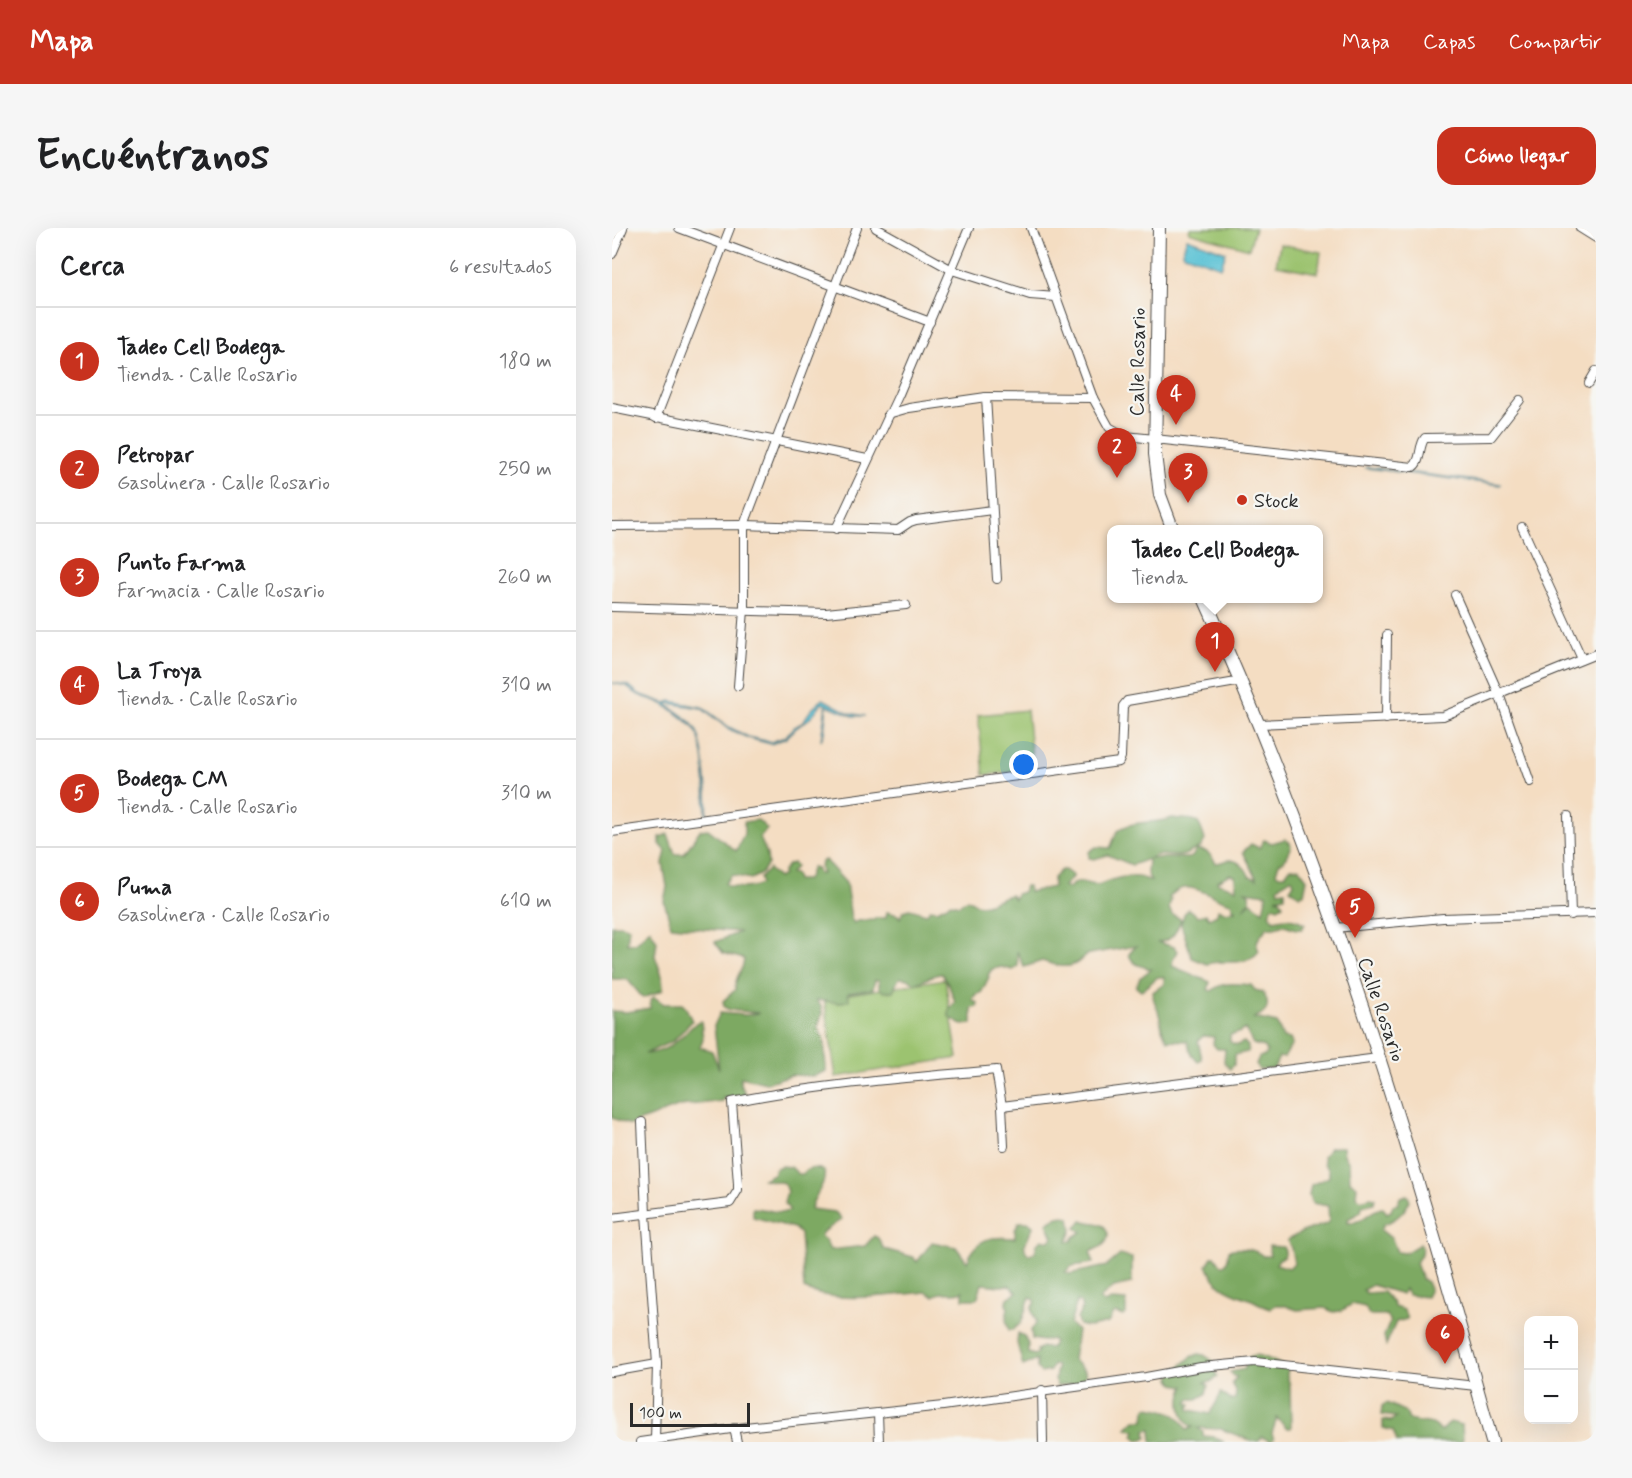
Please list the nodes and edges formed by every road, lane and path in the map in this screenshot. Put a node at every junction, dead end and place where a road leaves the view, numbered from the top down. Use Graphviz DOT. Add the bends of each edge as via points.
graph roads {
  1 [pos="623,228"];
  2 [pos="679,228"];
  3 [pos="730,228"];
  4 [pos="857,228"];
  5 [pos="876,228"];
  6 [pos="969,228"];
  7 [pos="1031,228"];
  8 [pos="1159,228"];
  9 [pos="1580,228"];
  10 [pos="1596,238"];
  11 [pos="723,245"];
  12 [pos="612,254"];
  13 [pos="952,270"];
  14 [pos="835,288"];
  15 [pos="1056,297"];
  16 [pos="930,322"];
  17 [pos="1596,371"];
  18 [pos="1589,383"];
  19 [pos="897,396"];
  20 [pos="986,397"];
  21 [pos="1093,398"];
  22 [pos="1520,400"];
  23 [pos="612,408"];
  24 [pos="909,408"];
  25 [pos="888,414"];
  26 [pos="656,418"];
  27 [pos="1155,439"];
  28 [pos="776,441"];
  29 [pos="867,459"];
  30 [pos="992,510"];
  31 [pos="744,525"];
  32 [pos="1171,525"];
  33 [pos="612,526"];
  34 [pos="1522,527"];
  35 [pos="836,529"];
  36 [pos="997,579"];
  37 [pos="1455,595"];
  38 [pos="1206,603"];
  39 [pos="906,605"];
  40 [pos="612,607"];
  41 [pos="744,610"];
  42 [pos="1387,635"];
  43 [pos="1596,654"];
  44 [pos="1582,659"];
  45 [pos="1242,681"];
  46 [pos="738,686"];
  47 [pos="1498,694"];
  48 [pos="1386,719"];
  49 [pos="1260,724"];
  50 [pos="1530,782"];
  51 [pos="1568,816"];
  52 [pos="612,832"];
  53 [pos="1596,913"];
  54 [pos="1571,915"];
  55 [pos="1335,928"];
  56 [pos="1378,1058"];
  57 [pos="1002,1106"];
  58 [pos="642,1122"];
  59 [pos="1004,1146"];
  60 [pos="646,1214"];
  61 [pos="612,1218"];
  62 [pos="657,1364"];
  63 [pos="612,1372"];
  64 [pos="1476,1386"];
  65 [pos="1042,1390"];
  66 [pos="878,1413"];
  67 [pos="734,1428"];
  68 [pos="655,1440"];
  69 [pos="640,1442"];
  70 [pos="737,1442"];
  71 [pos="879,1442"];
  72 [pos="1043,1442"];
  73 [pos="1492,1442"];
  1 -- 12 [label="street"];
  2 -- 11 [label="street"];
  3 -- 11 [label="street"];
  4 -- 14 [label="street"];
  5 -- 13 [label="street"];
  6 -- 13 [label="street"];
  7 -- 15 [label="street"];
  8 -- 27 [label="main road, Calle Rosario"];
  9 -- 10 [label="street"];
  11 -- 14 [label="street"];
  11 -- 26 [label="street"];
  13 -- 15 [label="street" via="1030,295"];
  13 -- 16 [label="street"];
  14 -- 16 [label="street"];
  14 -- 28 [label="street"];
  15 -- 21 [label="street"];
  16 -- 19 [label="street"];
  17 -- 18 [label="street"];
  19 -- 24 [label="street" via="902,407"];
  19 -- 25 [label="street"];
  20 -- 21 [label="street"];
  20 -- 24 [label="street"];
  20 -- 30 [label="street"];
  21 -- 27 [label="street" via="1108,427 1116,433"];
  22 -- 27 [label="street" via="1491,437 1425,438 1413,467"];
  23 -- 26 [label="street"];
  24 -- 25 [label="street"];
  25 -- 29 [label="street"];
  26 -- 28 [label="street"];
  27 -- 32 [label="main road, Calle Rosario" via="1160,495"];
  28 -- 29 [label="street"];
  28 -- 31 [label="street"];
  29 -- 35 [label="street"];
  30 -- 35 [label="street" via="916,520 898,530"];
  30 -- 36 [label="street"];
  31 -- 33 [label="street"];
  31 -- 35 [label="street"];
  31 -- 41 [label="street"];
  34 -- 44 [label="street"];
  37 -- 47 [label="street"];
  38 -- 45 [label="main road, Calle Rosario"];
  39 -- 41 [label="street" via="826,613"];
  40 -- 41 [label="street"];
  41 -- 46 [label="street"];
  42 -- 48 [label="street"];
  43 -- 44 [label="street"];
  44 -- 47 [label="street"];
  45 -- 49 [label="main road, Calle Rosario"];
  45 -- 52 [label="street" via="1127,701 1123,706 1119,762"];
  47 -- 48 [label="street" via="1443,716"];
  47 -- 50 [label="street"];
  48 -- 49 [label="street"];
  49 -- 55 [label="main road, Calle Rosario"];
  51 -- 54 [label="street"];
  53 -- 54 [label="street"];
  54 -- 55 [label="street" via="1452,918"];
  55 -- 56 [label="main road, Calle Rosario"];
  56 -- 57 [label="street"];
  56 -- 64 [label="main road, Calle Rosario"];
  57 -- 59 [label="street"];
  57 -- 60 [label="street" via="996,1070 821,1087 732,1102 738,1184 733,1200 723,1205"];
  58 -- 60 [label="street"];
  60 -- 61 [label="street"];
  60 -- 62 [label="street"];
  62 -- 63 [label="street"];
  62 -- 68 [label="street"];
  64 -- 65 [label="street" via="1256,1362"];
  64 -- 73 [label="main road, Calle Rosario"];
  65 -- 66 [label="street"];
  65 -- 72 [label="street"];
  66 -- 67 [label="street"];
  66 -- 71 [label="street"];
  67 -- 68 [label="street"];
  67 -- 70 [label="street"];
  68 -- 69 [label="street"];
}
